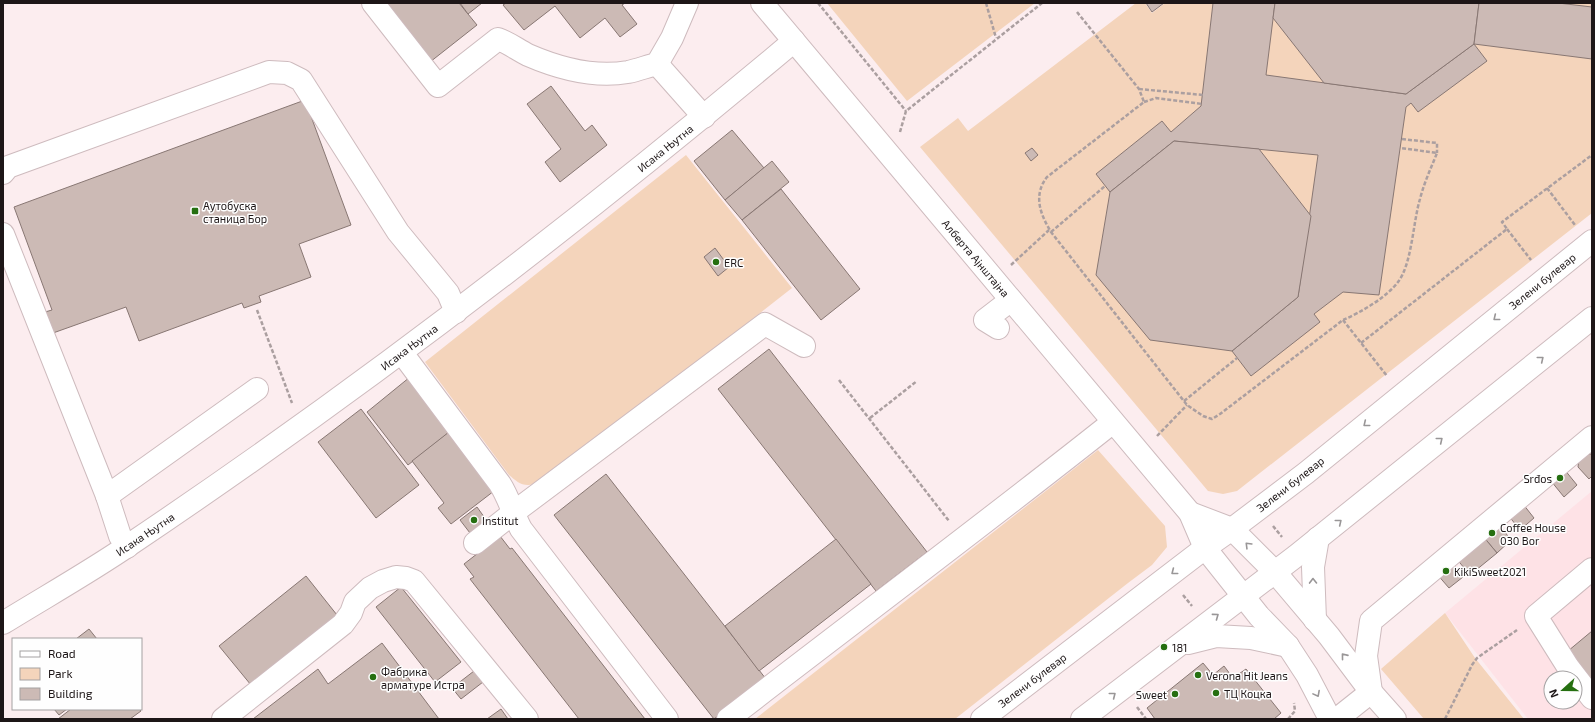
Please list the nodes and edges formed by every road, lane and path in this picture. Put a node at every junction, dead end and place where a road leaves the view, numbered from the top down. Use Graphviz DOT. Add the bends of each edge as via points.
graph roads {
  1 [pos="373,3"];
  2 [pos="687,3"];
  3 [pos="762,3"];
  4 [pos="818,3"];
  5 [pos="986,3"];
  6 [pos="1042,3"];
  7 [pos="1077,12"];
  8 [pos="996,38"];
  9 [pos="794,41"];
  10 [pos="658,64"];
  11 [pos="1139,89"];
  12 [pos="1203,95"];
  13 [pos="1144,102"];
  14 [pos="1202,104"];
  15 [pos="704,117"];
  16 [pos="1402,139"];
  17 [pos="1401,148"];
  18 [pos="1436,153"];
  19 [pos="1592,155"];
  20 [pos="3,173"];
  21 [pos="1105,186"];
  22 [pos="1547,188"];
  23 [pos="1507,230"];
  24 [pos="1050,231"];
  25 [pos="3,234"];
  26 [pos="1585,235"];
  27 [pos="1535,265"];
  28 [pos="1011,300"];
  29 [pos="257,310"];
  30 [pos="456,312"];
  31 [pos="1592,318"];
  32 [pos="1343,320"];
  33 [pos="998,328"];
  34 [pos="1362,343"];
  35 [pos="804,346"];
  36 [pos="402,353"];
  37 [pos="1237,358"];
  38 [pos="1389,378"];
  39 [pos="839,380"];
  40 [pos="917,381"];
  41 [pos="257,389"];
  42 [pos="1184,402"];
  43 [pos="1187,405"];
  44 [pos="870,418"];
  45 [pos="1113,422"];
  46 [pos="1168,423"];
  47 [pos="301,426"];
  48 [pos="1592,437"];
  49 [pos="107,496"];
  50 [pos="513,513"];
  51 [pos="1190,513"];
  52 [pos="1232,529"];
  53 [pos="1318,538"];
  54 [pos="963,539"];
  55 [pos="475,543"];
  56 [pos="127,547"];
  57 [pos="1205,548"];
  58 [pos="1592,569"];
  59 [pos="1275,572"];
  60 [pos="1244,596"];
  61 [pos="1536,616"];
  62 [pos="1315,620"];
  63 [pos="3,623"];
  64 [pos="1179,645"];
  65 [pos="1288,646"];
  66 [pos="1371,692"];
  67 [pos="1592,698"];
  68 [pos="1135,703"];
  69 [pos="223,719"];
  70 [pos="527,719"];
  71 [pos="667,719"];
  72 [pos="728,719"];
  73 [pos="982,719"];
  74 [pos="1082,719"];
  75 [pos="1146,719"];
  76 [pos="1330,719"];
  77 [pos="1337,719"];
  78 [pos="1395,719"];
  79 [pos="1445,719"];
  1 -- 10 [label="street" via="438,86 498,39 550,64 592,73 628,72"];
  2 -- 10 [label="street"];
  3 -- 9 [label="street, Алберта Ајнштајна"];
  4 -- 8 [label="path" via="906,111"];
  5 -- 8 [label="path"];
  6 -- 8 [label="path"];
  7 -- 11 [label="path"];
  9 -- 15 [label="street, Исака Њутна"];
  9 -- 28 [label="street, Алберта Ајнштајна"];
  10 -- 15 [label="street"];
  11 -- 12 [label="path"];
  11 -- 13 [label="path"];
  13 -- 14 [label="path" via="1156,98"];
  13 -- 24 [label="path" via="1047,177 1039,192 1039,201 1043,219"];
  15 -- 30 [label="street, Исака Њутна"];
  16 -- 18 [label="path" via="1437,143"];
  17 -- 18 [label="path"];
  18 -- 32 [label="path" via="1420,199 1407,264 1398,282 1380,299"];
  19 -- 22 [label="path"];
  20 -- 30 [label="street" via="8,167 269,72 287,73 300,80 398,232 448,293"];
  21 -- 24 [label="path"];
  22 -- 23 [label="path" via="1502,222"];
  22 -- 26 [label="path"];
  23 -- 27 [label="path"];
  23 -- 34 [label="path"];
  24 -- 28 [label="path" via="1006,269"];
  24 -- 42 [label="path"];
  25 -- 49 [label="street"];
  26 -- 52 [label="street, Зелени булевар, one-way" via="1306,473"];
  28 -- 33 [label="street" via="985,320"];
  28 -- 45 [label="street, Алберта Ајнштајна"];
  29 -- 47 [label="path"];
  30 -- 36 [label="street, Исака Њутна"];
  53 -- 31 [label="street, one-way"];
  32 -- 34 [label="path"];
  32 -- 43 [label="path" via="1212,419"];
  34 -- 38 [label="path"];
  35 -- 50 [label="street" via="765,324"];
  36 -- 47 [label="street, Исака Њутна"];
  36 -- 50 [label="street" via="500,484"];
  37 -- 42 [label="path"];
  39 -- 44 [label="path"];
  40 -- 44 [label="path"];
  41 -- 49 [label="street"];
  42 -- 43 [label="path"];
  43 -- 46 [label="path"];
  44 -- 54 [label="path"];
  45 -- 51 [label="street, Алберта Ајнштајна"];
  45 -- 54 [label="street"];
  47 -- 56 [label="street, Исака Њутна"];
  48 -- 66 [label="street" via="1372,621 1366,656"];
  49 -- 56 [label="street" via="120,536"];
  50 -- 55 [label="street"];
  50 -- 71 [label="street" via="521,529"];
  51 -- 52 [label="street"];
  51 -- 57 [label="street"];
  52 -- 57 [label="street, Зелени булевар"];
  59 -- 52 [label="street, one-way"];
  53 -- 59 [label="street"];
  62 -- 53 [label="street, one-way" via="1313,567"];
  54 -- 72 [label="street"];
  56 -- 63 [label="street, Исака Њутна"];
  57 -- 60 [label="street"];
  57 -- 73 [label="street, Зелени булевар, one-way"];
  58 -- 61 [label="street"];
  59 -- 60 [label="street"];
  59 -- 62 [label="street"];
  64 -- 60 [label="street, one-way"];
  60 -- 65 [label="street"];
  61 -- 67 [label="street" via="1568,667"];
  61 -- 79 [label="path" via="1478,658"];
  66 -- 62 [label="street, one-way"];
  64 -- 65 [label="street" via="1216,636 1252,638"];
  74 -- 64 [label="street, one-way"];
  65 -- 76 [label="street, one-way" via="1307,675"];
  66 -- 77 [label="street"];
  66 -- 78 [label="street"];
  68 -- 75 [label="path"];
  69 -- 70 [label="street" via="342,624 351,614 355,602 370,588 396,577 414,582"];
}
